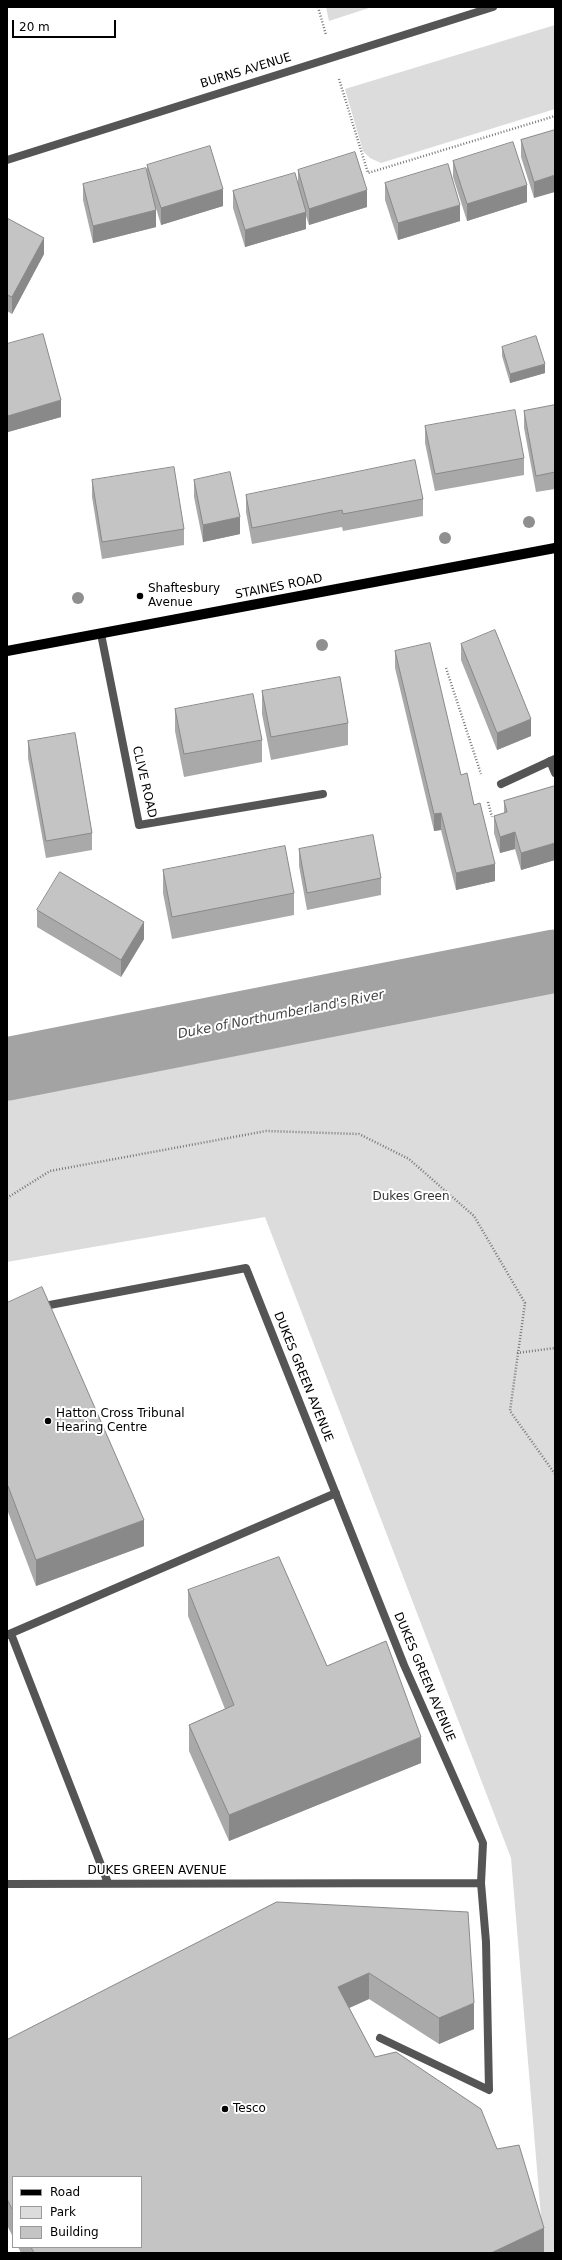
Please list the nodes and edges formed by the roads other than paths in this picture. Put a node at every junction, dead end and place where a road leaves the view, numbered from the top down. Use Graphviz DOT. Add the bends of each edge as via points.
graph roads {
  1 [pos="493,7"];
  2 [pos="7,160"];
  3 [pos="555,548"];
  4 [pos="101,634"];
  5 [pos="7,651"];
  6 [pos="553,760"];
  7 [pos="555,773"];
  8 [pos="501,784"];
  9 [pos="323,794"];
  10 [pos="30,1309"];
  11 [pos="336,1493"];
  12 [pos="9,1635"];
  13 [pos="108,1883"];
  14 [pos="481,1883"];
  15 [pos="7,1884"];
  16 [pos="380,2038"];
  1 -- 2 [label="street, BURNS AVENUE"];
  3 -- 4 [label="main road, STAINES ROAD"];
  4 -- 5 [label="main road, STAINES ROAD"];
  4 -- 9 [label="street, CLIVE ROAD" via="139,825"];
  6 -- 7 [label="street"];
  6 -- 8 [label="street"];
  10 -- 11 [label="street, DUKES GREEN AVENUE" via="246,1268"];
  11 -- 12 [label="street"];
  11 -- 14 [label="street, DUKES GREEN AVENUE" via="404,1665 483,1843"];
  12 -- 13 [label="street"];
  13 -- 14 [label="street, DUKES GREEN AVENUE"];
  13 -- 15 [label="street, DUKES GREEN AVENUE"];
  14 -- 16 [label="street" via="486,1942 489,2090"];
}
